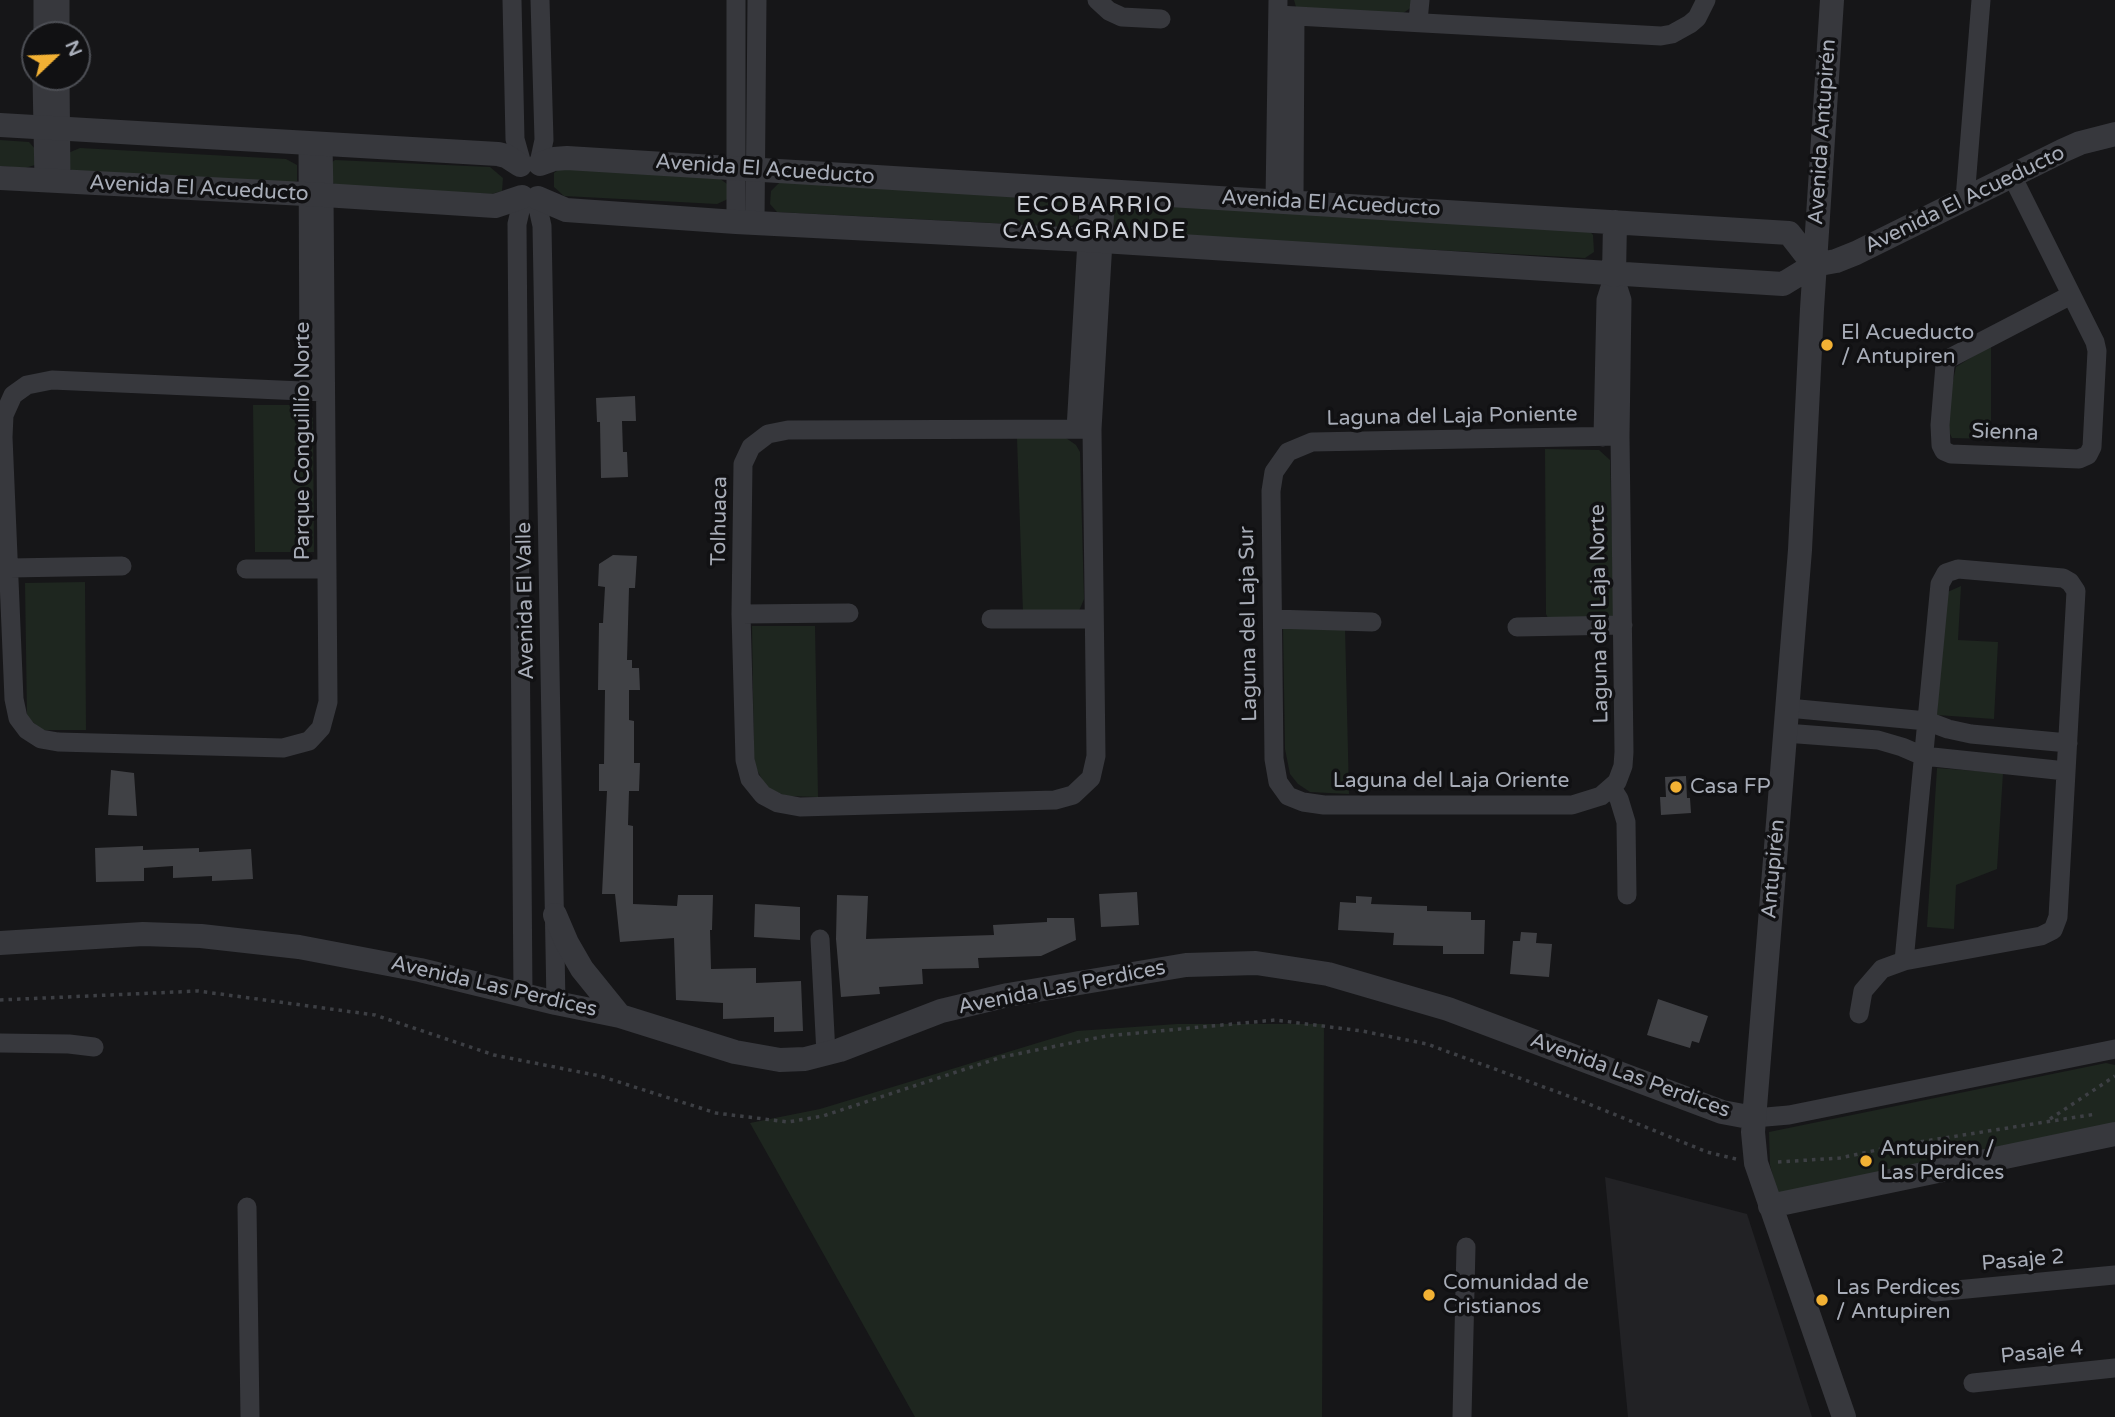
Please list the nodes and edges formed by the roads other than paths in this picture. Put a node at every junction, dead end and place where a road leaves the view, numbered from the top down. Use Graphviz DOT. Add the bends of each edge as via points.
graph roads {
  1 [pos="43,0"];
  2 [pos="60,0"];
  3 [pos="512,0"];
  4 [pos="540,0"];
  5 [pos="736,0"];
  6 [pos="757,0"];
  7 [pos="1097,0"];
  8 [pos="1420,0"];
  9 [pos="1706,0"];
  10 [pos="1832,0"];
  11 [pos="1981,0"];
  12 [pos="1284,11"];
  13 [pos="1161,19"];
  14 [pos="43,21"];
  15 [pos="60,21"];
  16 [pos="1418,21"];
  17 [pos="45,91"];
  18 [pos="58,91"];
  19 [pos="0,125"];
  20 [pos="51,128"];
  21 [pos="2115,134"];
  22 [pos="315,144"];
  23 [pos="530,164"];
  24 [pos="745,169"];
  25 [pos="2012,176"];
  26 [pos="0,178"];
  27 [pos="52,182"];
  28 [pos="1098,190"];
  29 [pos="316,194"];
  30 [pos="530,198"];
  31 [pos="1965,199"];
  32 [pos="1284,201"];
  33 [pos="1615,222"];
  34 [pos="745,223"];
  35 [pos="1095,241"];
  36 [pos="1814,265"];
  37 [pos="1614,275"];
  38 [pos="2071,295"];
  39 [pos="317,392"];
  40 [pos="1084,429"];
  41 [pos="1612,437"];
  42 [pos="1288,452"];
  43 [pos="519,460"];
  44 [pos="547,460"];
  45 [pos="122,566"];
  46 [pos="10,568"];
  47 [pos="246,569"];
  48 [pos="326,569"];
  49 [pos="849,613"];
  50 [pos="741,614"];
  51 [pos="991,619"];
  52 [pos="1093,619"];
  53 [pos="1273,619"];
  54 [pos="1372,621"];
  55 [pos="1623,625"];
  56 [pos="1517,627"];
  57 [pos="521,652"];
  58 [pos="550,652"];
  59 [pos="1787,720"];
  60 [pos="1927,721"];
  61 [pos="2068,743"];
  62 [pos="1923,756"];
  63 [pos="2066,771"];
  64 [pos="1612,788"];
  65 [pos="1288,796"];
  66 [pos="1628,895"];
  67 [pos="555,915"];
  68 [pos="820,939"];
  69 [pos="0,943"];
  70 [pos="1903,961"];
  71 [pos="523,995"];
  72 [pos="556,1003"];
  73 [pos="1858,1014"];
  74 [pos="620,1016"];
  75 [pos="0,1043"];
  76 [pos="93,1046"];
  77 [pos="2115,1049"];
  78 [pos="826,1054"];
  79 [pos="1754,1118"];
  80 [pos="2115,1134"];
  81 [pos="1770,1206"];
  82 [pos="247,1207"];
  83 [pos="1466,1247"];
  84 [pos="2115,1275"];
  85 [pos="1935,1292"];
  86 [pos="2115,1368"];
  87 [pos="1973,1383"];
  88 [pos="250,1417"];
  89 [pos="1462,1417"];
  90 [pos="1844,1417"];
  1 -- 14 [label="street"];
  2 -- 15 [label="street"];
  3 -- 23 [label="street" via="515,139"];
  4 -- 23 [label="street" via="544,140"];
  5 -- 24 [label="street"];
  6 -- 24 [label="street"];
  7 -- 13 [label="street" via="1122,17"];
  8 -- 16 [label="street"];
  9 -- 16 [label="street" via="1690,24 1661,36"];
  10 -- 36 [label="street, Avenida Antupirén"];
  11 -- 31 [label="street"];
  12 -- 16 [label="street"];
  12 -- 32 [label="street"];
  17 -- 20 [label="street"];
  18 -- 20 [label="street"];
  19 -- 20 [label="street"];
  20 -- 22 [label="street"];
  20 -- 27 [label="street"];
  21 -- 25 [label="street, Avenida El Acueducto" via="2080,143"];
  22 -- 23 [label="street" via="498,153"];
  22 -- 29 [label="street, Parque Conguillío Norte"];
  23 -- 24 [label="street, Avenida El Acueducto" via="567,158"];
  23 -- 30 [label="street" via="514,173 512,181 515,190"];
  23 -- 30 [label="street" via="547,171 550,180 545,193"];
  24 -- 28 [label="street, Avenida El Acueducto"];
  24 -- 34 [label="street"];
  25 -- 31 [label="street, Avenida El Acueducto"];
  25 -- 38 [label="street, Sienna"];
  26 -- 27 [label="street, Avenida El Acueducto"];
  27 -- 29 [label="street, Avenida El Acueducto"];
  28 -- 32 [label="street, Avenida El Acueducto"];
  28 -- 35 [label="street"];
  29 -- 30 [label="street, Avenida El Acueducto" via="495,206"];
  29 -- 39 [label="street, Parque Conguillío Norte"];
  30 -- 34 [label="street, Avenida El Acueducto" via="566,210"];
  30 -- 43 [label="street, Avenida El Valle" via="517,219"];
  30 -- 44 [label="street, Avenida El Valle" via="542,226"];
  31 -- 36 [label="street, Avenida El Acueducto" via="1856,254"];
  32 -- 33 [label="street, Avenida El Acueducto"];
  33 -- 36 [label="street, Avenida El Acueducto" via="1789,233"];
  33 -- 37 [label="street"];
  34 -- 35 [label="street, Avenida El Acueducto"];
  35 -- 37 [label="street, Avenida El Acueducto"];
  35 -- 40 [label="street"];
  36 -- 37 [label="street, Avenida El Acueducto" via="1783,284"];
  36 -- 59 [label="street, Antupirén"];
  37 -- 41 [label="street, Laguna del Laja Norte" via="1622,300"];
  38 -- 38 [label="street, Sienna" via="2098,351 2088,455 2078,459 1944,451 1940,425 1948,359"];
  39 -- 46 [label="street" via="52,380 19,389 9,400 3,424"];
  39 -- 48 [label="street, Parque Conguillío Norte"];
  40 -- 50 [label="street, Tolhuaca" via="788,430 760,439 743,464"];
  40 -- 52 [label="street, Tolhuaca"];
  41 -- 42 [label="street, Laguna del Laja Poniente" via="1312,442"];
  41 -- 55 [label="street, Laguna del Laja Norte"];
  42 -- 53 [label="street, Laguna del Laja Sur" via="1274,472 1270,491"];
  43 -- 44 [label="street"];
  43 -- 57 [label="street, Avenida El Valle"];
  44 -- 58 [label="street, Avenida El Valle"];
  45 -- 46 [label="street"];
  46 -- 48 [label="street, Parque Conguillío Norte" via="13,699 27,730 58,743 283,748 316,735 325,719"];
  47 -- 48 [label="street"];
  49 -- 50 [label="street"];
  50 -- 52 [label="street, Tolhuaca" via="746,770 770,800 800,807 1055,800 1073,795 1091,778 1095,764"];
  51 -- 52 [label="street"];
  53 -- 54 [label="street"];
  53 -- 65 [label="street, Laguna del Laja Sur" via="1274,759 1278,782"];
  55 -- 56 [label="street"];
  55 -- 64 [label="street, Laguna del Laja Norte" via="1625,752 1621,776"];
  57 -- 58 [label="street"];
  57 -- 71 [label="street, Avenida El Valle"];
  58 -- 67 [label="street, Avenida El Valle"];
  59 -- 60 [label="street"];
  59 -- 62 [label="street" via="1878,740"];
  59 -- 79 [label="street, Antupirén"];
  60 -- 61 [label="street" via="1971,734"];
  60 -- 61 [label="street" via="1940,584 1946,573 1958,569 2063,578 2073,585 2076,595"];
  60 -- 62 [label="street"];
  61 -- 63 [label="street"];
  62 -- 63 [label="street"];
  62 -- 70 [label="street"];
  63 -- 70 [label="street" via="2058,917 2053,930"];
  64 -- 65 [label="street, Laguna del Laja Oriente" via="1593,800 1572,805 1324,805"];
  64 -- 66 [label="street" via="1626,822"];
  67 -- 72 [label="street, Avenida El Valle"];
  67 -- 74 [label="street" via="582,969"];
  68 -- 78 [label="street"];
  69 -- 71 [label="street, Avenida Las Perdices" via="143,934 268,942 421,970"];
  70 -- 73 [label="street" via="1882,969 1863,991"];
  71 -- 72 [label="street, Avenida Las Perdices"];
  72 -- 74 [label="street, Avenida Las Perdices"];
  74 -- 78 [label="street, Avenida Las Perdices" via="759,1058 792,1060"];
  75 -- 76 [label="street"];
  77 -- 79 [label="street, Avenida Las Perdices" via="1789,1115"];
  78 -- 79 [label="street, Avenida Las Perdices" via="968,1004 1186,965 1256,963 1328,974 1448,1009 1722,1112"];
  79 -- 81 [label="street, Antupirén" via="1756,1163"];
  80 -- 81 [label="street"];
  81 -- 90 [label="street, Antupirén"];
  82 -- 88 [label="street"];
  83 -- 89 [label="street"];
  84 -- 85 [label="street, Pasaje 2"];
  86 -- 87 [label="street, Pasaje 4"];
}
